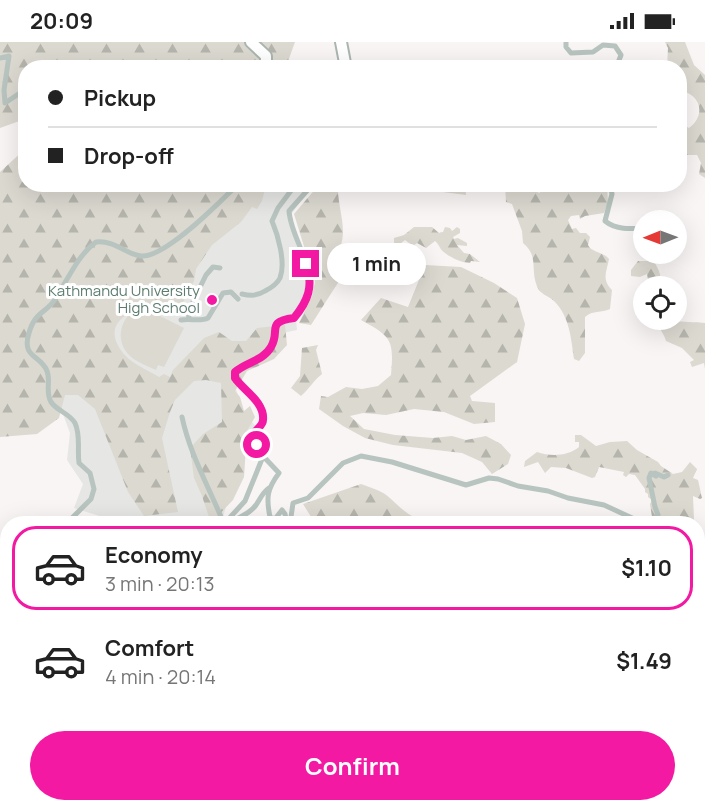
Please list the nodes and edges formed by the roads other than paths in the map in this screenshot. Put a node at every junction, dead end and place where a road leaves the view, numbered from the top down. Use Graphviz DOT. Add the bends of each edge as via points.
graph roads {
  1 [pos="251,42"];
  2 [pos="341,42"];
  3 [pos="566,42"];
  4 [pos="0,58"];
  5 [pos="266,60"];
  6 [pos="344,60"];
  7 [pos="619,60"];
  8 [pos="18,94"];
  9 [pos="230,192"];
  10 [pos="290,192"];
  11 [pos="306,192"];
  12 [pos="610,192"];
  13 [pos="633,229"];
  14 [pos="220,268"];
  15 [pos="189,318"];
  16 [pos="181,320"];
  17 [pos="182,417"];
  18 [pos="257,445"];
  19 [pos="668,475"];
  20 [pos="269,488"];
  21 [pos="74,516"];
  22 [pos="221,516"];
  23 [pos="232,516"];
  24 [pos="242,516"];
  25 [pos="270,516"];
  26 [pos="291,516"];
  27 [pos="628,516"];
  28 [pos="657,516"];
  1 -- 5 [label="highway"];
  2 -- 6 [label="highway"];
  3 -- 7 [label="street" via="571,53 615,46 621,55"];
  4 -- 8 [label="street" via="9,56 5,103"];
  9 -- 21 [label="street" via="202,220 158,252 138,256 120,246 96,242 56,298 34,319 27,344 31,355 48,373 49,400 75,423 79,463 90,473 94,489 91,499"];
  10 -- 15 [label="street" via="272,221 281,253 279,281 251,296 223,292 208,318"];
  11 -- 18 [label="street" via="289,211 308,271 309,296 294,318 277,324 272,346 234,375 263,415 255,432"];
  12 -- 13 [label="street" via="605,221"];
  14 -- 15 [label="street" via="213,267 206,275 188,312"];
  15 -- 16 [label="street"];
  17 -- 22 [label="street" via="192,451"];
  18 -- 20 [label="street" via="279,474"];
  18 -- 23 [label="street" via="261,464 245,501"];
  19 -- 28 [label="street" via="651,473 649,478"];
  20 -- 24 [label="street"];
  20 -- 25 [label="street"];
  26 -- 27 [label="street" via="293,503 308,498 343,463 361,456 466,485 498,479 604,505"];
}
